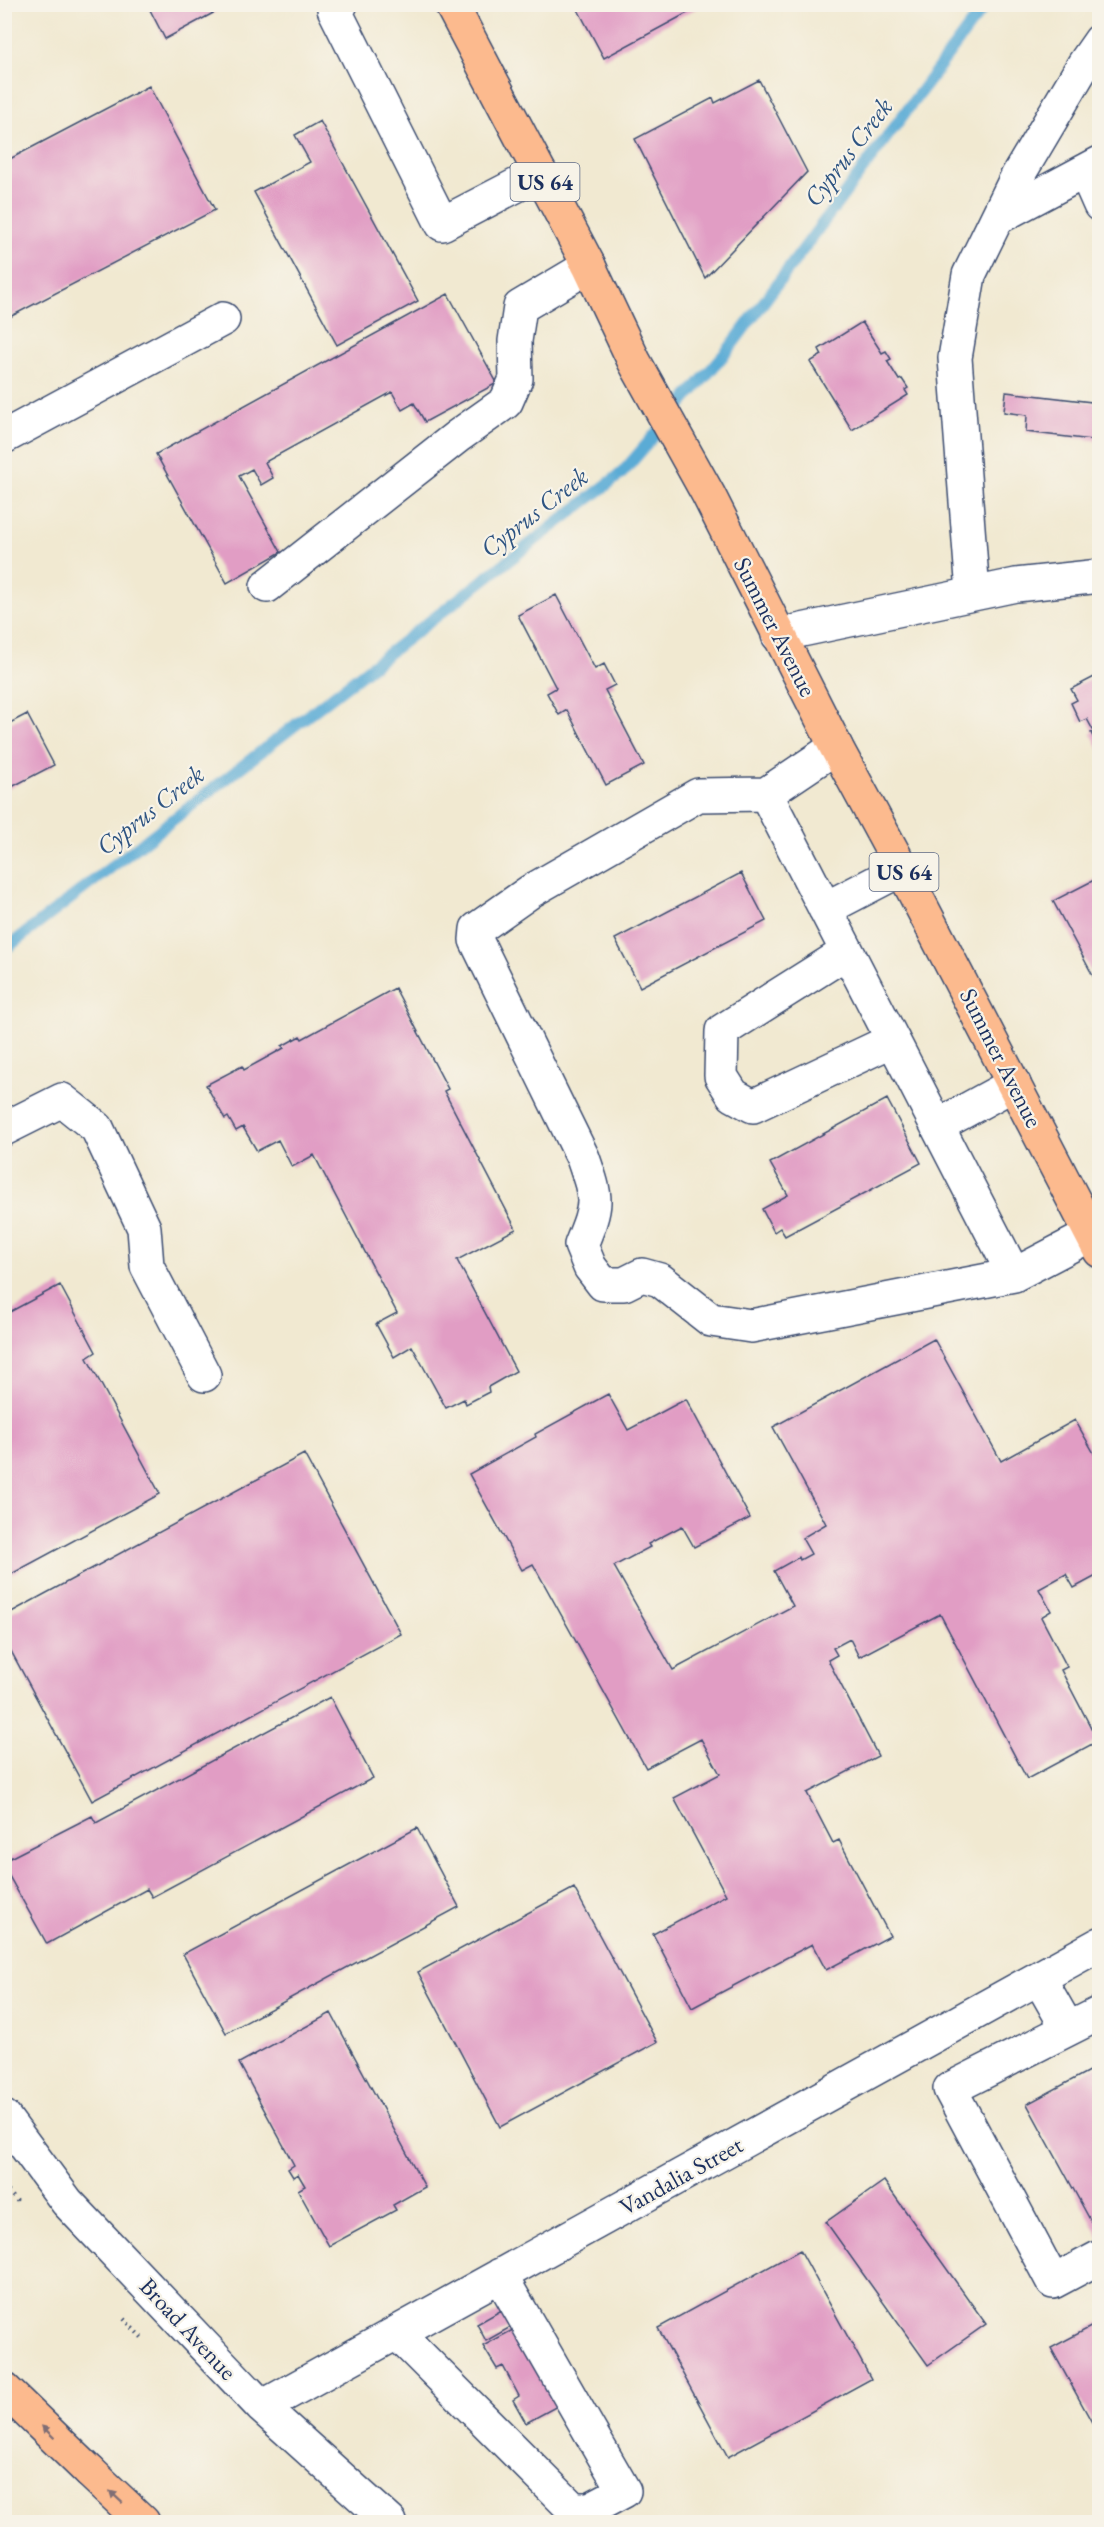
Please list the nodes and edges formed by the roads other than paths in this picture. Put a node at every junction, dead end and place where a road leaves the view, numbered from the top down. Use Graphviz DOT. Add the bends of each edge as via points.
graph roads {
  1 [pos="341,4"];
  2 [pos="451,4"];
  3 [pos="1100,41"];
  4 [pos="1093,167"];
  5 [pos="540,173"];
  6 [pos="1100,205"];
  7 [pos="997,218"];
  8 [pos="589,266"];
  9 [pos="223,318"];
  10 [pos="4,437"];
  11 [pos="1100,576"];
  12 [pos="267,586"];
  13 [pos="973,594"];
  14 [pos="778,635"];
  15 [pos="836,747"];
  16 [pos="766,794"];
  17 [pos="902,869"];
  18 [pos="825,909"];
  19 [pos="847,952"];
  20 [pos="893,1040"];
  21 [pos="1014,1084"];
  22 [pos="937,1126"];
  23 [pos="4,1129"];
  24 [pos="1097,1238"];
  25 [pos="1014,1275"];
  26 [pos="204,1375"];
  27 [pos="1100,1944"];
  28 [pos="1039,1978"];
  29 [pos="1100,2013"];
  30 [pos="1068,2029"];
  31 [pos="4,2117"];
  32 [pos="1100,2257"];
  33 [pos="500,2275"];
  34 [pos="397,2332"];
  35 [pos="4,2390"];
  36 [pos="262,2407"];
  37 [pos="143,2523"];
  38 [pos="390,2523"];
  1 -- 5 [label="street" via="334,9 442,224"];
  2 -- 5 [label="main road, Summer Avenue / US 64"];
  3 -- 7 [label="street" via="1017,177"];
  4 -- 6 [label="street"];
  4 -- 7 [label="street"];
  5 -- 8 [label="main road, Summer Avenue / US 64"];
  7 -- 13 [label="street" via="969,274 955,358"];
  8 -- 12 [label="street" via="520,307 515,341 516,379 506,402"];
  8 -- 14 [label="main road, Summer Avenue / US 64" via="634,361 708,494"];
  9 -- 10 [label="street"];
  11 -- 13 [label="street"];
  13 -- 14 [label="street"];
  14 -- 15 [label="main road, Summer Avenue / US 64"];
  15 -- 16 [label="street"];
  15 -- 17 [label="main road, Summer Avenue / US 64"];
  16 -- 18 [label="street"];
  16 -- 25 [label="street" via="698,795 531,891 477,929 476,940 583,1158 594,1190 595,1210 581,1245 590,1267 603,1284 624,1284 642,1275 660,1280 711,1320 751,1326"];
  17 -- 18 [label="street"];
  17 -- 21 [label="main road, Summer Avenue / US 64"];
  18 -- 19 [label="street"];
  19 -- 20 [label="street"];
  19 -- 20 [label="street" via="722,1031 721,1076 733,1095 753,1106"];
  20 -- 22 [label="street"];
  21 -- 22 [label="street"];
  21 -- 24 [label="main road, Summer Avenue / US 64"];
  22 -- 25 [label="street"];
  23 -- 26 [label="street" via="62,1100 97,1128 144,1228 147,1266"];
  24 -- 25 [label="street"];
  27 -- 28 [label="street, Vandalia Street"];
  28 -- 30 [label="street"];
  28 -- 33 [label="street, Vandalia Street"];
  29 -- 30 [label="street"];
  30 -- 32 [label="street" via="950,2089 1053,2282"];
  31 -- 36 [label="street, Broad Avenue" via="67,2202"];
  33 -- 34 [label="street, Vandalia Street"];
  33 -- 34 [label="street" via="624,2491 590,2509 573,2509"];
  34 -- 36 [label="street, Vandalia Street"];
  37 -- 35 [label="main road, one-way"];
  36 -- 38 [label="street, Broad Avenue"];
}
